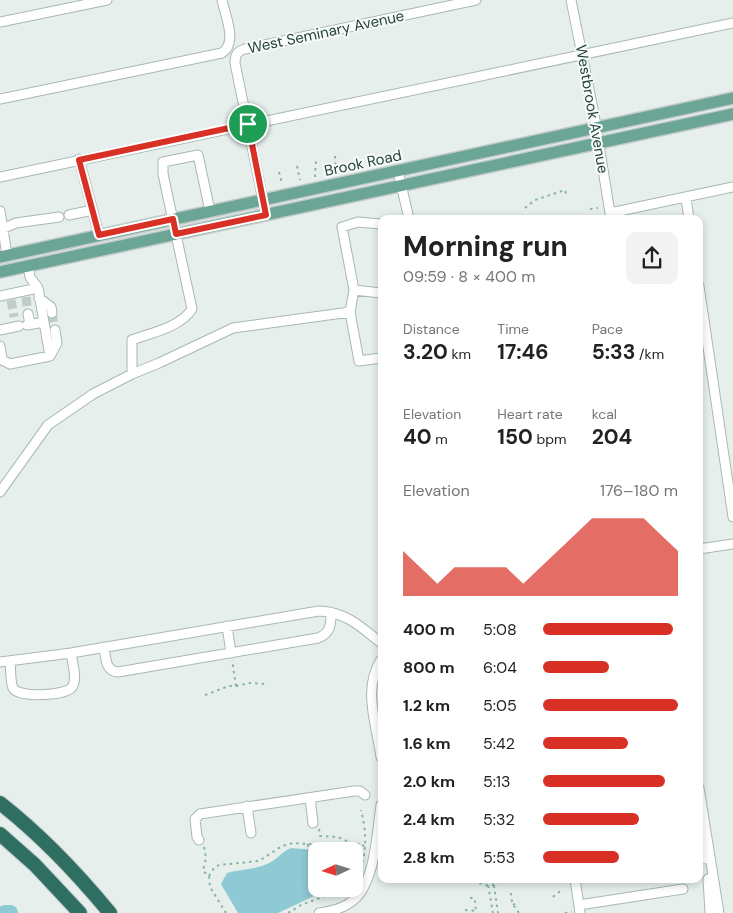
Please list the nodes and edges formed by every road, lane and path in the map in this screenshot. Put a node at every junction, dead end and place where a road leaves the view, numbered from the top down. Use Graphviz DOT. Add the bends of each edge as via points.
graph roads {
  1 [pos="107,0"];
  2 [pos="222,0"];
  3 [pos="476,0"];
  4 [pos="571,0"];
  5 [pos="0,22"];
  6 [pos="733,23"];
  7 [pos="582,54"];
  8 [pos="0,98"];
  9 [pos="733,98"];
  10 [pos="733,114"];
  11 [pos="248,124"];
  12 [pos="596,128"];
  13 [pos="599,143"];
  14 [pos="335,156"];
  15 [pos="79,160"];
  16 [pos="316,160"];
  17 [pos="297,166"];
  18 [pos="398,171"];
  19 [pos="279,172"];
  20 [pos="336,173"];
  21 [pos="0,176"];
  22 [pos="316,177"];
  23 [pos="300,180"];
  24 [pos="282,184"];
  25 [pos="401,186"];
  26 [pos="733,187"];
  27 [pos="566,194"];
  28 [pos="686,198"];
  29 [pos="263,200"];
  30 [pos="524,208"];
  31 [pos="598,208"];
  32 [pos="590,209"];
  33 [pos="93,210"];
  34 [pos="0,211"];
  35 [pos="210,211"];
  36 [pos="69,215"];
  37 [pos="266,215"];
  38 [pos="408,215"];
  39 [pos="610,215"];
  40 [pos="614,215"];
  41 [pos="688,215"];
  42 [pos="59,217"];
  43 [pos="173,219"];
  44 [pos="378,224"];
  45 [pos="2,230"];
  46 [pos="176,234"];
  47 [pos="99,235"];
  48 [pos="3,256"];
  49 [pos="28,266"];
  50 [pos="0,272"];
  51 [pos="38,288"];
  52 [pos="354,290"];
  53 [pos="378,293"];
  54 [pos="7,296"];
  55 [pos="39,298"];
  56 [pos="350,312"];
  57 [pos="52,313"];
  58 [pos="703,313"];
  59 [pos="28,314"];
  60 [pos="44,322"];
  61 [pos="21,324"];
  62 [pos="0,330"];
  63 [pos="55,330"];
  64 [pos="0,346"];
  65 [pos="50,356"];
  66 [pos="378,358"];
  67 [pos="1,359"];
  68 [pos="132,374"];
  69 [pos="0,492"];
  70 [pos="733,517"];
  71 [pos="733,544"];
  72 [pos="703,548"];
  73 [pos="331,612"];
  74 [pos="227,626"];
  75 [pos="378,641"];
  76 [pos="104,647"];
  77 [pos="70,653"];
  78 [pos="231,653"];
  79 [pos="10,661"];
  80 [pos="0,662"];
  81 [pos="378,666"];
  82 [pos="268,684"];
  83 [pos="236,686"];
  84 [pos="205,695"];
  85 [pos="378,734"];
  86 [pos="365,795"];
  87 [pos="310,798"];
  88 [pos="0,803"];
  89 [pos="247,806"];
  90 [pos="361,810"];
  91 [pos="703,813"];
  92 [pos="315,822"];
  93 [pos="378,824"];
  94 [pos="251,833"];
  95 [pos="0,834"];
  96 [pos="349,842"];
  97 [pos="202,843"];
  98 [pos="308,844"];
  99 [pos="364,845"];
  100 [pos="369,846"];
  101 [pos="363,852"];
  102 [pos="703,854"];
  103 [pos="209,876"];
  104 [pos="479,883"];
  105 [pos="488,883"];
  106 [pos="497,883"];
  107 [pos="574,883"];
  108 [pos="494,885"];
  109 [pos="488,886"];
  110 [pos="684,889"];
  111 [pos="562,891"];
  112 [pos="511,893"];
  113 [pos="553,897"];
  114 [pos="320,898"];
  115 [pos="470,898"];
  116 [pos="519,902"];
  117 [pos="513,905"];
  118 [pos="465,910"];
  119 [pos="577,910"];
  120 [pos="475,912"];
  121 [pos="80,913"];
  122 [pos="110,913"];
  123 [pos="226,913"];
  124 [pos="288,913"];
  125 [pos="319,913"];
  126 [pos="493,913"];
  127 [pos="498,913"];
  128 [pos="519,913"];
  129 [pos="564,913"];
  130 [pos="710,913"];
  131 [pos="719,913"];
  1 -- 5 [label="street"];
  2 -- 8 [label="street, West Seminary Avenue" via="230,36 228,48 218,54"];
  3 -- 11 [label="street, West Seminary Avenue" via="239,52 236,67"];
  4 -- 7 [label="street, Westbrook Avenue"];
  6 -- 7 [label="street"];
  7 -- 11 [label="street"];
  7 -- 12 [label="street, Westbrook Avenue"];
  9 -- 12 [label="main road, Brook Road"];
  10 -- 13 [label="main road, Brook Road"];
  11 -- 15 [label="street"];
  11 -- 29 [label="street"];
  12 -- 13 [label="street, Westbrook Avenue"];
  12 -- 18 [label="main road, Brook Road"];
  13 -- 25 [label="main road, Brook Road"];
  13 -- 39 [label="street, Westbrook Avenue"];
  14 -- 20 [label="path"];
  15 -- 21 [label="street"];
  15 -- 33 [label="street"];
  16 -- 22 [label="path"];
  17 -- 23 [label="path"];
  18 -- 25 [label="street"];
  18 -- 29 [label="main road, Brook Road"];
  19 -- 24 [label="path"];
  25 -- 37 [label="main road, Brook Road"];
  25 -- 38 [label="street"];
  26 -- 28 [label="street"];
  27 -- 30 [label="path" via="565,190 537,199"];
  28 -- 40 [label="street"];
  28 -- 41 [label="street"];
  29 -- 35 [label="main road, Brook Road"];
  29 -- 37 [label="street"];
  31 -- 32 [label="path"];
  33 -- 36 [label="street"];
  33 -- 47 [label="street"];
  34 -- 45 [label="street"];
  35 -- 43 [label="main road, Brook Road"];
  35 -- 43 [label="street" via="198,155 163,162"];
  37 -- 46 [label="main road, Brook Road"];
  42 -- 45 [label="street" via="16,223"];
  43 -- 46 [label="street"];
  43 -- 47 [label="main road, Brook Road"];
  44 -- 52 [label="street" via="358,222 342,227"];
  45 -- 48 [label="street"];
  46 -- 49 [label="main road, Brook Road"];
  46 -- 68 [label="street" via="192,309 187,318 132,340"];
  47 -- 48 [label="main road, Brook Road"];
  49 -- 50 [label="main road, Brook Road"];
  49 -- 51 [label="street" via="30,277"];
  51 -- 54 [label="street" via="25,294"];
  51 -- 55 [label="street"];
  52 -- 53 [label="street"];
  52 -- 56 [label="street"];
  55 -- 57 [label="street" via="51,307"];
  55 -- 60 [label="street"];
  56 -- 66 [label="street" via="359,361"];
  56 -- 68 [label="street" via="233,328"];
  58 -- 70 [label="street"];
  59 -- 61 [label="street"];
  60 -- 61 [label="street"];
  60 -- 65 [label="street"];
  61 -- 62 [label="street"];
  63 -- 65 [label="street" via="57,343"];
  64 -- 67 [label="street"];
  65 -- 67 [label="street" via="10,364"];
  68 -- 69 [label="street" via="93,394 48,425"];
  71 -- 72 [label="street"];
  73 -- 74 [label="street" via="312,612"];
  73 -- 75 [label="street" via="349,619"];
  73 -- 78 [label="street" via="328,632 318,638"];
  74 -- 76 [label="street"];
  74 -- 78 [label="street"];
  76 -- 77 [label="street"];
  76 -- 78 [label="street" via="107,666 118,672"];
  77 -- 79 [label="street"];
  77 -- 79 [label="street" via="74,685 60,694 22,694 15,691"];
  78 -- 83 [label="path"];
  79 -- 80 [label="street"];
  81 -- 85 [label="street" via="372,689"];
  82 -- 83 [label="path"];
  83 -- 84 [label="path"];
  86 -- 87 [label="street" via="354,791"];
  87 -- 89 [label="street"];
  87 -- 92 [label="street"];
  88 -- 122 [label="highway" via="62,858"];
  89 -- 94 [label="street"];
  89 -- 97 [label="street" via="197,815 197,837"];
  90 -- 99 [label="path" via="366,839"];
  91 -- 131 [label="street"];
  92 -- 96 [label="path" via="320,836 338,837"];
  93 -- 125 [label="street" via="365,887 348,905"];
  95 -- 121 [label="highway" via="35,865"];
  97 -- 103 [label="path" via="206,858 203,871"];
  98 -- 103 [label="path" via="287,844 259,861 219,865"];
  99 -- 100 [label="path"];
  99 -- 101 [label="path"];
  102 -- 130 [label="street"];
  103 -- 123 [label="path" via="210,887"];
  104 -- 109 [label="path"];
  105 -- 109 [label="path"];
  106 -- 108 [label="path"];
  107 -- 119 [label="street"];
  108 -- 109 [label="path"];
  108 -- 127 [label="path"];
  109 -- 126 [label="path"];
  110 -- 119 [label="street"];
  111 -- 113 [label="path"];
  112 -- 117 [label="path"];
  114 -- 124 [label="path"];
  115 -- 120 [label="path" via="475,900"];
  116 -- 117 [label="path"];
  117 -- 128 [label="path"];
  118 -- 120 [label="path"];
  119 -- 129 [label="path"];
}
